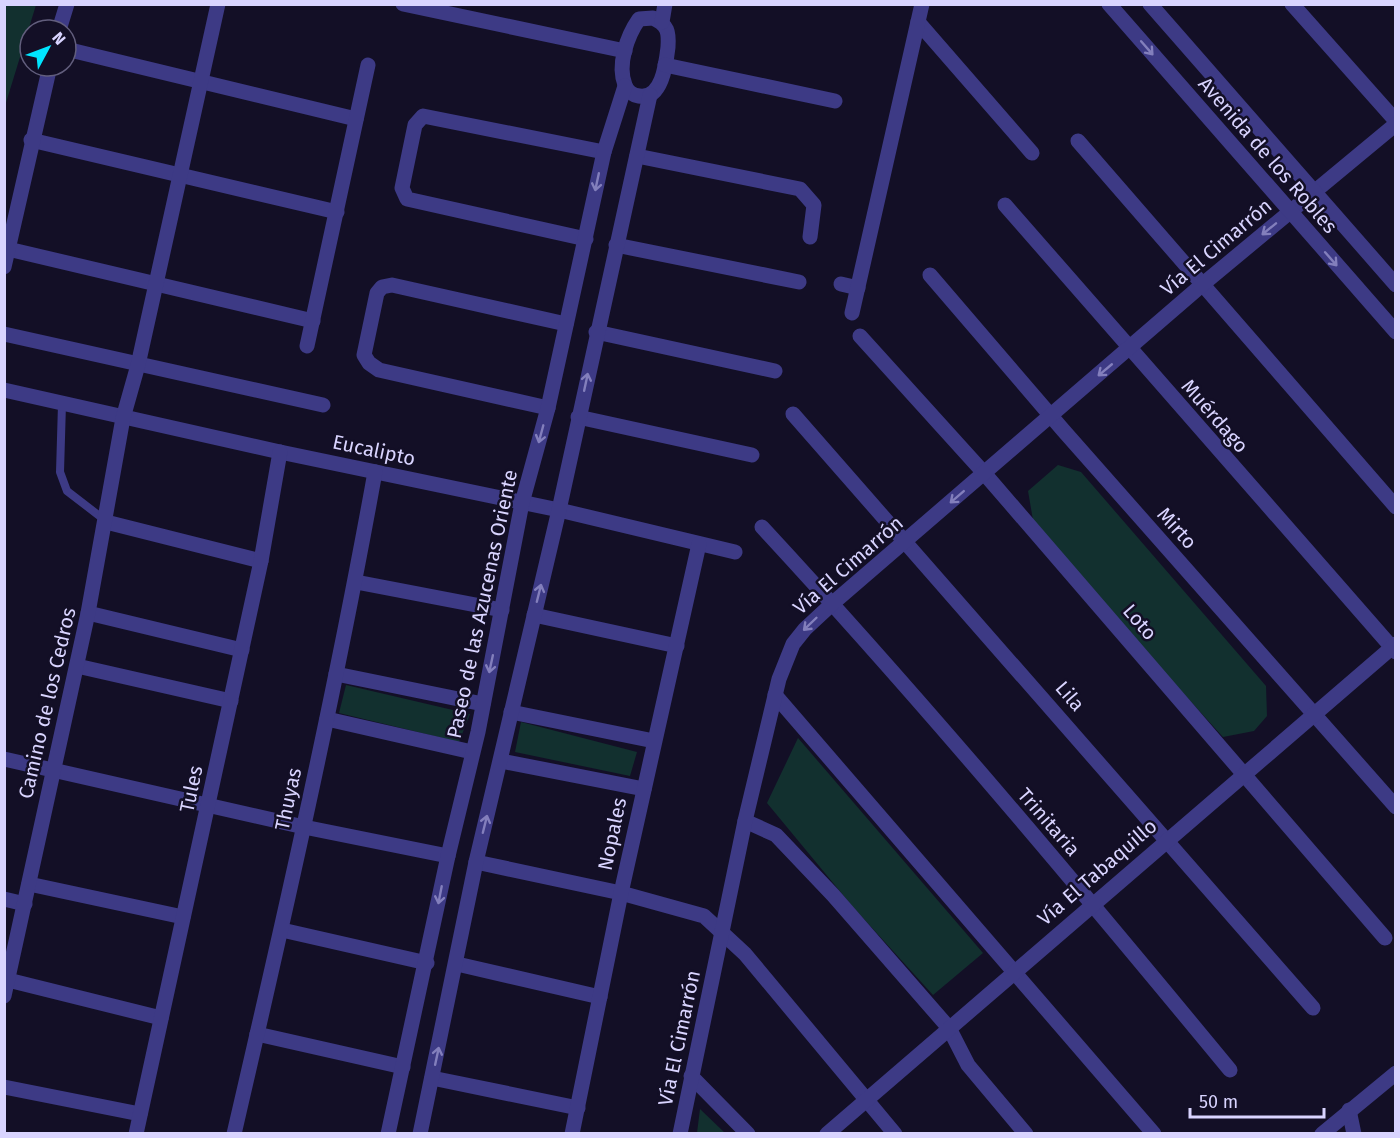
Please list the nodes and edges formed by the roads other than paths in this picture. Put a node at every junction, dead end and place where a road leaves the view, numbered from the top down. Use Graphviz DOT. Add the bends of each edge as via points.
graph roads {
  1 [pos="218,4"];
  2 [pos="403,4"];
  3 [pos="665,4"];
  4 [pos="922,4"];
  5 [pos="1109,4"];
  6 [pos="1150,4"];
  7 [pos="1292,4"];
  8 [pos="640,12"];
  9 [pos="662,22"];
  10 [pos="918,22"];
  11 [pos="625,51"];
  12 [pos="78,52"];
  13 [pos="368,65"];
  14 [pos="665,65"];
  15 [pos="47,78"];
  16 [pos="202,83"];
  17 [pos="625,86"];
  18 [pos="650,95"];
  19 [pos="835,101"];
  20 [pos="356,119"];
  21 [pos="1395,122"];
  22 [pos="31,140"];
  23 [pos="1078,141"];
  24 [pos="604,152"];
  25 [pos="1032,153"];
  26 [pos="637,156"];
  27 [pos="179,176"];
  28 [pos="1314,192"];
  29 [pos="1005,205"];
  30 [pos="337,212"];
  31 [pos="1291,212"];
  32 [pos="810,237"];
  33 [pos="586,239"];
  34 [pos="616,245"];
  35 [pos="8,249"];
  36 [pos="4,267"];
  37 [pos="930,275"];
  38 [pos="156,282"];
  39 [pos="799,282"];
  40 [pos="841,284"];
  41 [pos="1203,284"];
  42 [pos="1395,285"];
  43 [pos="858,288"];
  44 [pos="852,313"];
  45 [pos="313,321"];
  46 [pos="566,324"];
  47 [pos="596,332"];
  48 [pos="1395,332"];
  49 [pos="4,334"];
  50 [pos="860,336"];
  51 [pos="307,346"];
  52 [pos="1129,350"];
  53 [pos="138,365"];
  54 [pos="775,371"];
  55 [pos="4,390"];
  56 [pos="62,404"];
  57 [pos="323,405"];
  58 [pos="548,408"];
  59 [pos="793,414"];
  60 [pos="1051,416"];
  61 [pos="578,417"];
  62 [pos="123,418"];
  63 [pos="280,452"];
  64 [pos="752,455"];
  65 [pos="375,472"];
  66 [pos="984,473"];
  67 [pos="522,504"];
  68 [pos="1395,507"];
  69 [pos="559,510"];
  70 [pos="106,522"];
  71 [pos="762,527"];
  72 [pos="906,542"];
  73 [pos="699,544"];
  74 [pos="735,552"];
  75 [pos="261,561"];
  76 [pos="356,582"];
  77 [pos="833,603"];
  78 [pos="502,610"];
  79 [pos="88,613"];
  80 [pos="534,615"];
  81 [pos="676,646"];
  82 [pos="1394,648"];
  83 [pos="242,650"];
  84 [pos="77,666"];
  85 [pos="336,674"];
  86 [pos="775,695"];
  87 [pos="231,701"];
  88 [pos="483,704"];
  89 [pos="511,712"];
  90 [pos="1313,713"];
  91 [pos="327,719"];
  92 [pos="654,741"];
  93 [pos="472,752"];
  94 [pos="4,759"];
  95 [pos="501,761"];
  96 [pos="53,768"];
  97 [pos="1242,774"];
  98 [pos="644,789"];
  99 [pos="208,805"];
  100 [pos="1395,807"];
  101 [pos="745,821"];
  102 [pos="304,827"];
  103 [pos="1167,840"];
  104 [pos="448,856"];
  105 [pos="476,862"];
  106 [pos="29,884"];
  107 [pos="621,893"];
  108 [pos="4,899"];
  109 [pos="25,903"];
  110 [pos="1092,905"];
  111 [pos="183,916"];
  112 [pos="282,930"];
  113 [pos="723,931"];
  114 [pos="1385,938"];
  115 [pos="427,963"];
  116 [pos="457,964"];
  117 [pos="1016,970"];
  118 [pos="8,980"];
  119 [pos="4,996"];
  120 [pos="600,997"];
  121 [pos="1313,1008"];
  122 [pos="161,1018"];
  123 [pos="949,1028"];
  124 [pos="257,1034"];
  125 [pos="403,1067"];
  126 [pos="1230,1070"];
  127 [pos="1395,1073"];
  128 [pos="692,1076"];
  129 [pos="432,1078"];
  130 [pos="4,1087"];
  131 [pos="866,1100"];
  132 [pos="578,1108"];
  133 [pos="1349,1110"];
  134 [pos="140,1114"];
  135 [pos="832,1132"];
  136 [pos="136,1134"];
  137 [pos="234,1134"];
  138 [pos="388,1134"];
  139 [pos="420,1134"];
  140 [pos="572,1134"];
  141 [pos="680,1134"];
  142 [pos="748,1134"];
  143 [pos="895,1134"];
  144 [pos="1026,1134"];
  145 [pos="1154,1134"];
  146 [pos="1322,1134"];
  147 [pos="1354,1134"];
  1 -- 16 [label="street, Camino de los Cedros"];
  2 -- 11 [label="street"];
  3 -- 9 [label="street"];
  4 -- 10 [label="street"];
  5 -- 31 [label="street, Avenida de los Robles, one-way"];
  6 -- 28 [label="street, Avenida de los Robles"];
  7 -- 21 [label="street"];
  8 -- 9 [label="street"];
  8 -- 11 [label="street"];
  9 -- 14 [label="street" via="669,32"];
  10 -- 25 [label="street"];
  10 -- 43 [label="street"];
  11 -- 17 [label="street, Paseo de las Azucenas Oriente"];
  12 -- 16 [label="street"];
  13 -- 20 [label="street"];
  14 -- 18 [label="street" via="659,86"];
  14 -- 19 [label="street"];
  15 -- 22 [label="street"];
  16 -- 20 [label="street"];
  16 -- 27 [label="street, Camino de los Cedros"];
  17 -- 18 [label="street" via="631,94"];
  17 -- 24 [label="street, Paseo de las Azucenas Oriente"];
  18 -- 26 [label="street"];
  20 -- 30 [label="street"];
  21 -- 28 [label="street, Vía El Cimarrón"];
  22 -- 27 [label="street"];
  22 -- 35 [label="street"];
  23 -- 41 [label="street"];
  24 -- 33 [label="street, Paseo de las Azucenas Oriente, one-way"];
  24 -- 33 [label="street" via="423,116 415,125 404,178 406,199"];
  26 -- 32 [label="street" via="800,189 814,205"];
  26 -- 34 [label="street"];
  27 -- 30 [label="street"];
  27 -- 38 [label="street, Camino de los Cedros"];
  28 -- 31 [label="street, Vía El Cimarrón"];
  28 -- 42 [label="street, Avenida de los Robles"];
  29 -- 52 [label="street, Muérdago"];
  30 -- 45 [label="street"];
  31 -- 41 [label="street, Vía El Cimarrón, one-way"];
  31 -- 48 [label="street, Avenida de los Robles, one-way"];
  33 -- 46 [label="street, Paseo de las Azucenas Oriente"];
  34 -- 39 [label="street"];
  34 -- 47 [label="street"];
  35 -- 36 [label="street"];
  35 -- 38 [label="street"];
  37 -- 60 [label="street, Mirto"];
  38 -- 45 [label="street"];
  38 -- 53 [label="street, Camino de los Cedros"];
  40 -- 43 [label="street"];
  41 -- 52 [label="street, Vía El Cimarrón"];
  41 -- 68 [label="street"];
  43 -- 44 [label="street"];
  45 -- 51 [label="street"];
  46 -- 58 [label="street, Paseo de las Azucenas Oriente"];
  46 -- 58 [label="street" via="392,285 376,293 363,354 379,370"];
  47 -- 54 [label="street"];
  61 -- 47 [label="street, one-way"];
  49 -- 53 [label="street"];
  50 -- 66 [label="street, Loto"];
  52 -- 60 [label="street, Vía El Cimarrón, one-way"];
  52 -- 82 [label="street, Muérdago"];
  53 -- 57 [label="street"];
  53 -- 62 [label="street, Camino de los Cedros"];
  55 -- 56 [label="street, Eucalipto"];
  56 -- 62 [label="street, Eucalipto"];
  56 -- 70 [label="lane" via="60,472 67,490"];
  58 -- 67 [label="street, Paseo de las Azucenas Oriente, one-way"];
  59 -- 72 [label="street, Lila"];
  60 -- 66 [label="street, Vía El Cimarrón"];
  60 -- 90 [label="street, Mirto"];
  61 -- 64 [label="street"];
  61 -- 69 [label="street"];
  62 -- 63 [label="street, Eucalipto"];
  62 -- 70 [label="street, Camino de los Cedros"];
  63 -- 65 [label="street, Eucalipto"];
  63 -- 75 [label="street, Tules"];
  65 -- 67 [label="street, Eucalipto"];
  65 -- 76 [label="street, Thuyas"];
  66 -- 72 [label="street, Vía El Cimarrón, one-way"];
  66 -- 97 [label="street, Loto"];
  67 -- 69 [label="street, Eucalipto"];
  67 -- 78 [label="street, Paseo de las Azucenas Oriente"];
  69 -- 73 [label="street, Eucalipto"];
  80 -- 69 [label="street, one-way"];
  70 -- 75 [label="street"];
  70 -- 79 [label="street, Camino de los Cedros"];
  71 -- 77 [label="street, Trinitaria"];
  72 -- 77 [label="street, Vía El Cimarrón"];
  72 -- 103 [label="street, Lila"];
  73 -- 74 [label="street, Eucalipto"];
  73 -- 81 [label="street, Nopales"];
  75 -- 83 [label="street, Tules"];
  76 -- 78 [label="street"];
  76 -- 85 [label="street, Thuyas"];
  77 -- 86 [label="street, Vía El Cimarrón, one-way" via="793,644"];
  77 -- 110 [label="street, Trinitaria"];
  78 -- 88 [label="street, Paseo de las Azucenas Oriente, one-way"];
  79 -- 83 [label="street"];
  79 -- 84 [label="street, Camino de los Cedros"];
  80 -- 81 [label="street"];
  80 -- 89 [label="street"];
  81 -- 92 [label="street, Nopales"];
  82 -- 90 [label="street, Vía El Tabaquillo"];
  83 -- 87 [label="street, Tules"];
  84 -- 87 [label="street"];
  84 -- 96 [label="street, Camino de los Cedros"];
  85 -- 88 [label="street"];
  85 -- 91 [label="street, Thuyas"];
  86 -- 101 [label="street, Vía El Cimarrón"];
  86 -- 117 [label="street"];
  87 -- 99 [label="street, Tules"];
  88 -- 93 [label="street, Paseo de las Azucenas Oriente"];
  89 -- 92 [label="street"];
  89 -- 95 [label="street"];
  90 -- 97 [label="street, Vía El Tabaquillo"];
  90 -- 100 [label="street, Mirto"];
  91 -- 93 [label="street"];
  91 -- 102 [label="street, Thuyas"];
  92 -- 98 [label="street, Nopales"];
  93 -- 104 [label="street, Paseo de las Azucenas Oriente"];
  94 -- 96 [label="street"];
  95 -- 98 [label="street"];
  105 -- 95 [label="street, one-way"];
  96 -- 99 [label="street"];
  96 -- 106 [label="street, Camino de los Cedros"];
  97 -- 103 [label="street, Vía El Tabaquillo"];
  97 -- 114 [label="street, Loto"];
  98 -- 107 [label="street, Nopales"];
  99 -- 102 [label="street"];
  99 -- 111 [label="street, Tules"];
  101 -- 113 [label="street, Vía El Cimarrón"];
  101 -- 123 [label="street" via="760,825 790,847"];
  102 -- 104 [label="street"];
  102 -- 112 [label="street, Thuyas"];
  103 -- 110 [label="street, Vía El Tabaquillo"];
  103 -- 121 [label="street, Lila"];
  104 -- 115 [label="street, Paseo de las Azucenas Oriente, one-way"];
  105 -- 107 [label="street"];
  105 -- 116 [label="street"];
  106 -- 109 [label="street, Camino de los Cedros"];
  106 -- 111 [label="street"];
  107 -- 113 [label="street" via="704,916"];
  107 -- 120 [label="street, Nopales"];
  108 -- 109 [label="street"];
  109 -- 118 [label="street, Camino de los Cedros"];
  110 -- 117 [label="street, Vía El Tabaquillo"];
  110 -- 126 [label="street, Trinitaria"];
  111 -- 122 [label="street, Tules"];
  112 -- 115 [label="street"];
  112 -- 124 [label="street, Thuyas"];
  113 -- 128 [label="street, Vía El Cimarrón"];
  113 -- 131 [label="street"];
  115 -- 125 [label="street, Paseo de las Azucenas Oriente"];
  116 -- 120 [label="street"];
  129 -- 116 [label="street, one-way"];
  117 -- 123 [label="street, Vía El Tabaquillo"];
  117 -- 145 [label="street"];
  118 -- 119 [label="street, Camino de los Cedros"];
  118 -- 122 [label="street"];
  120 -- 132 [label="street, Nopales"];
  122 -- 134 [label="street, Tules"];
  123 -- 131 [label="street, Vía El Tabaquillo"];
  123 -- 144 [label="street" via="968,1065"];
  124 -- 125 [label="street"];
  124 -- 137 [label="street, Thuyas"];
  125 -- 138 [label="street, Paseo de las Azucenas Oriente"];
  127 -- 133 [label="street"];
  128 -- 141 [label="street, Vía El Cimarrón"];
  128 -- 142 [label="street"];
  129 -- 132 [label="street"];
  129 -- 139 [label="street"];
  130 -- 134 [label="street"];
  131 -- 135 [label="street, Vía El Tabaquillo"];
  131 -- 143 [label="street"];
  132 -- 140 [label="street, Nopales"];
  133 -- 146 [label="street"];
  133 -- 147 [label="street"];
  134 -- 136 [label="street, Tules"];
}
